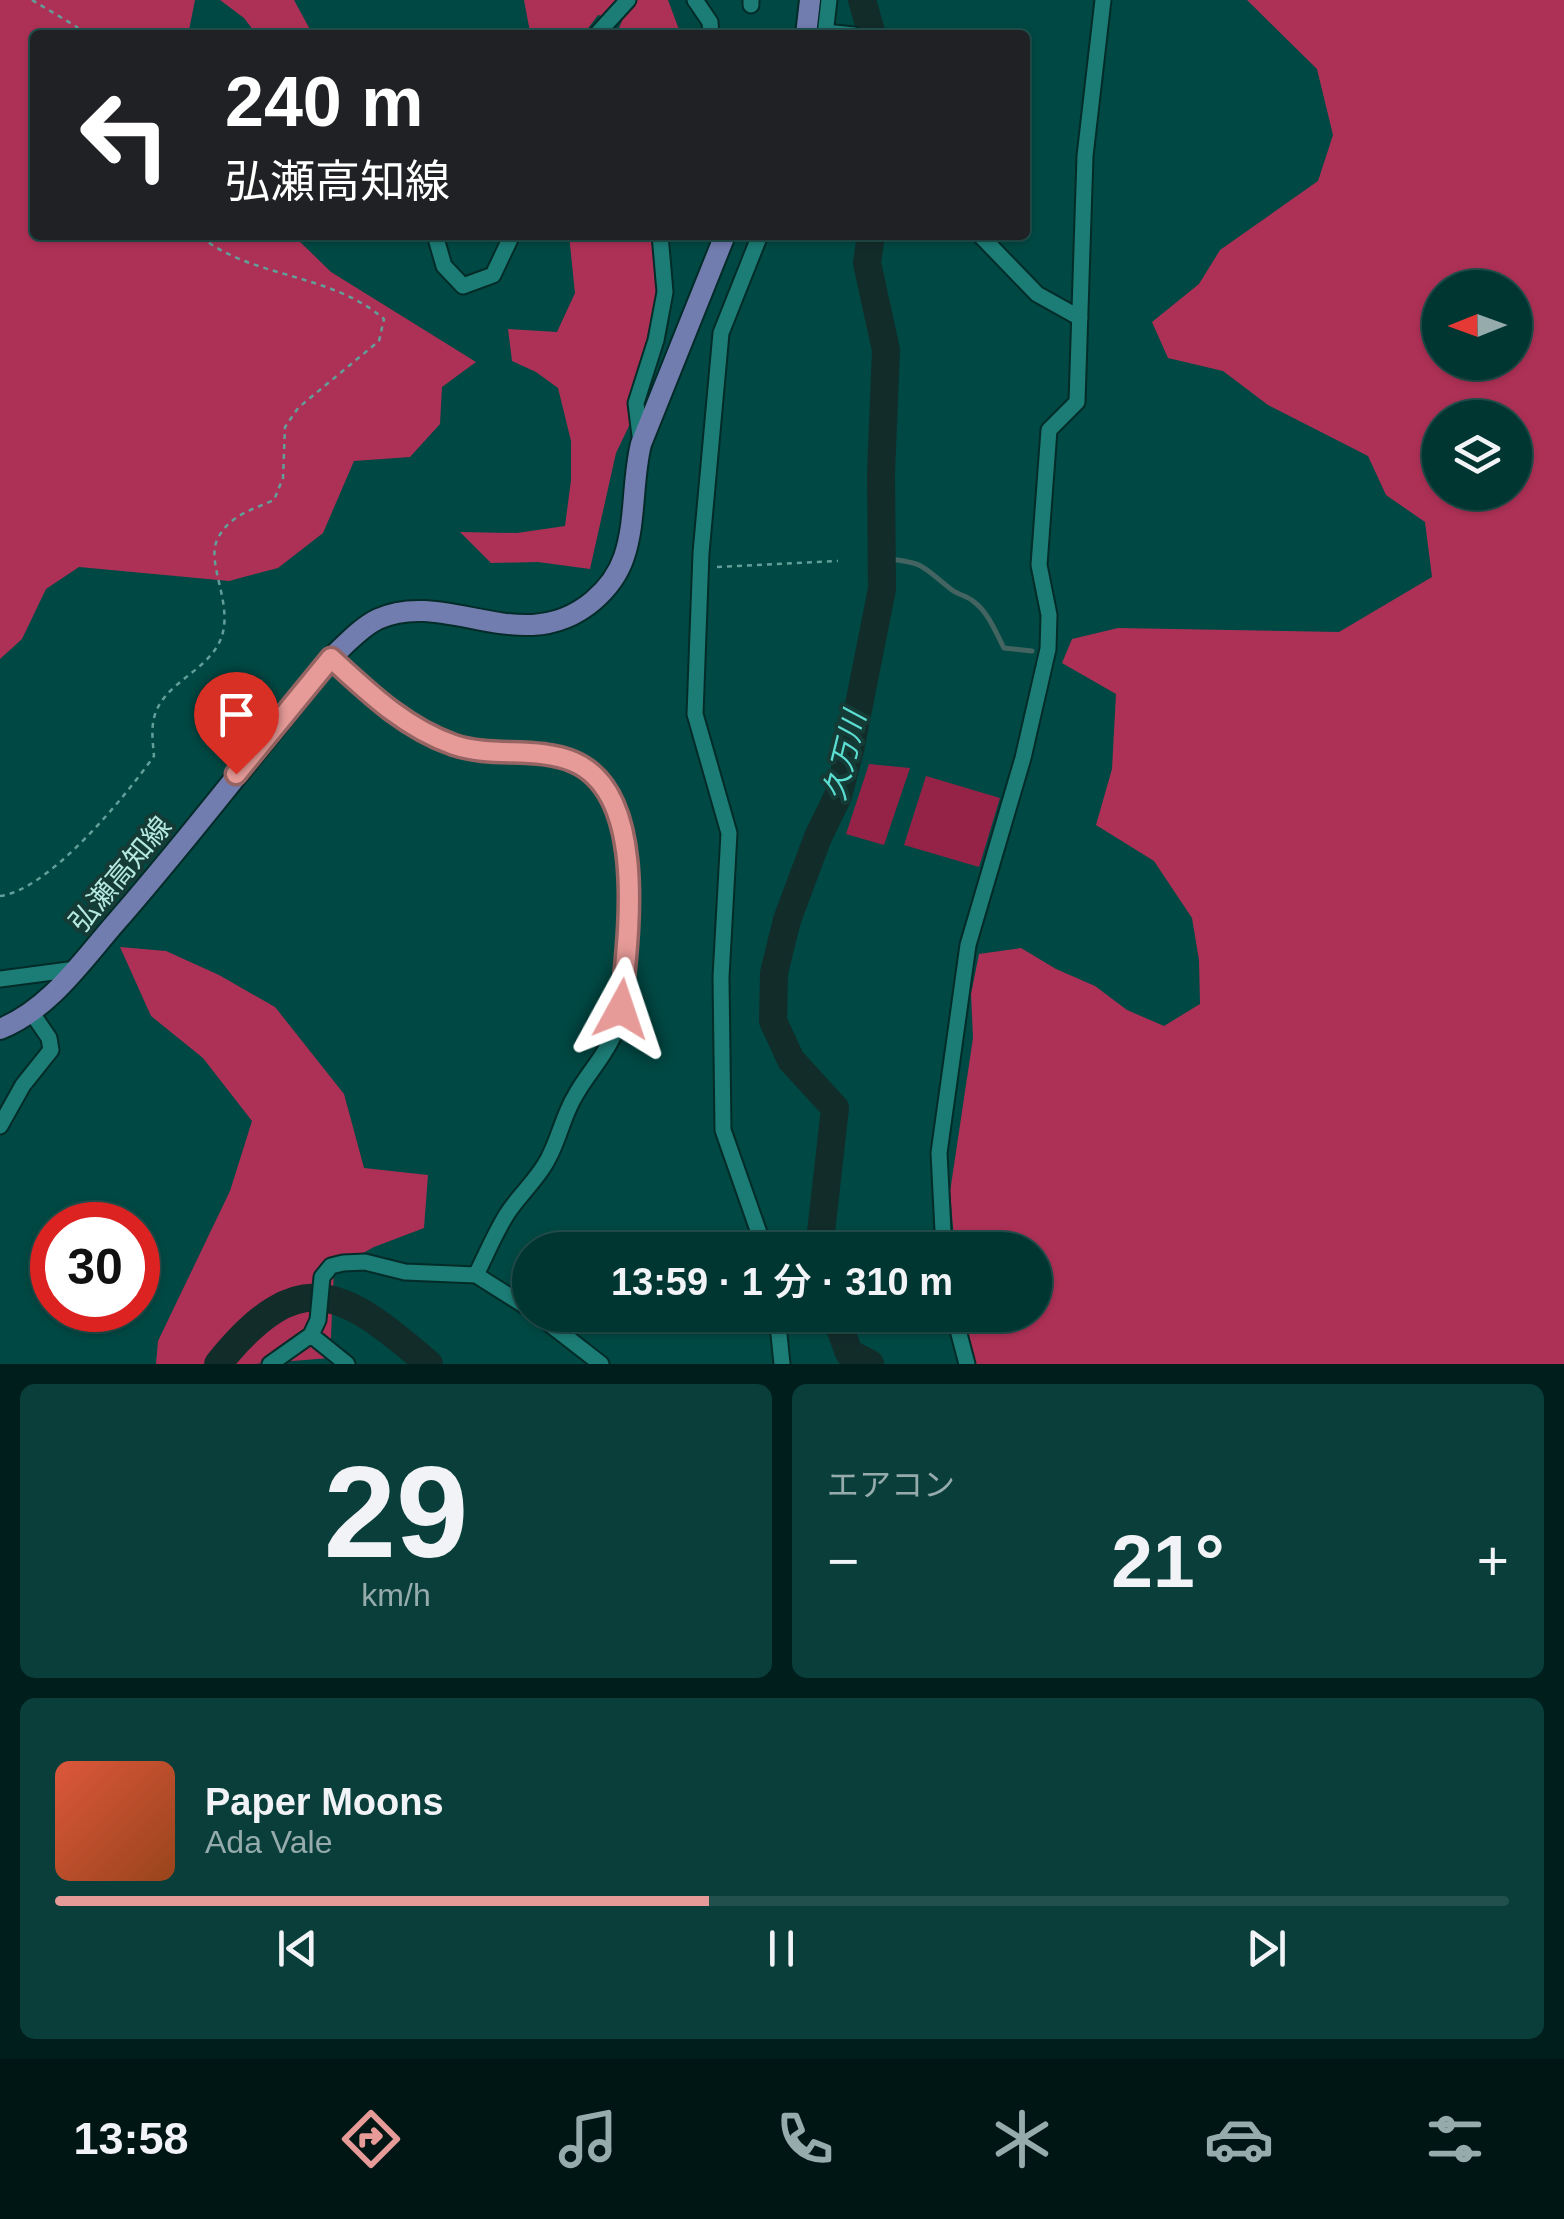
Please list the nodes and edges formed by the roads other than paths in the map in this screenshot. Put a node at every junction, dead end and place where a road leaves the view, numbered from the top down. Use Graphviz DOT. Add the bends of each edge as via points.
graph roads {
  1 [pos="628,0"];
  2 [pos="695,0"];
  3 [pos="810,0"];
  4 [pos="829,0"];
  5 [pos="1103,0"];
  6 [pos="601,30"];
  7 [pos="711,30"];
  8 [pos="818,30"];
  9 [pos="820,30"];
  10 [pos="436,240"];
  11 [pos="510,240"];
  12 [pos="660,240"];
  13 [pos="723,240"];
  14 [pos="758,240"];
  15 [pos="985,240"];
  16 [pos="1080,318"];
  17 [pos="641,444"];
  18 [pos="331,658"];
  19 [pos="76,969"];
  20 [pos="0,979"];
  21 [pos="32,1014"];
  22 [pos="0,1030"];
  23 [pos="0,1126"];
  24 [pos="759,1232"];
  25 [pos="943,1232"];
  26 [pos="476,1275"];
  27 [pos="512,1298"];
  28 [pos="314,1328"];
  29 [pos="560,1332"];
  30 [pos="779,1332"];
  31 [pos="959,1332"];
  32 [pos="270,1364"];
  33 [pos="348,1364"];
  34 [pos="600,1364"];
  35 [pos="782,1364"];
  36 [pos="967,1364"];
  1 -- 6 [label="street"];
  2 -- 7 [label="street"];
  3 -- 8 [label="main road"];
  4 -- 9 [label="street"];
  5 -- 16 [label="street" via="1085,156"];
  10 -- 11 [label="street" via="444,266 463,286 493,274"];
  12 -- 17 [label="street" via="665,292 636,403"];
  13 -- 17 [label="main road, 弘瀬高知線"];
  14 -- 24 [label="street" via="721,333 695,714 729,833 721,977 723,1130"];
  15 -- 16 [label="street" via="1037,294"];
  16 -- 25 [label="street" via="1078,402 1049,430 1047,448 1039,565 1048,649 968,944 940,1153"];
  17 -- 18 [label="main road, 弘瀬高知線" via="625,555 614,579 581,611 540,625 398,614 378,619"];
  18 -- 19 [label="main road, 弘瀬高知線"];
  18 -- 26 [label="street" via="404,722 452,745 574,762 596,777 620,816 628,930 615,1033"];
  19 -- 20 [label="street"];
  19 -- 21 [label="main road, 弘瀬高知線"];
  21 -- 22 [label="main road, 弘瀬高知線"];
  21 -- 23 [label="street" via="51,1050"];
  26 -- 27 [label="street"];
  26 -- 28 [label="street" via="405,1272 366,1262 331,1266 322,1277"];
  28 -- 32 [label="street"];
  28 -- 33 [label="street"];
  29 -- 34 [label="street"];
  30 -- 35 [label="street"];
  31 -- 36 [label="street"];
}
